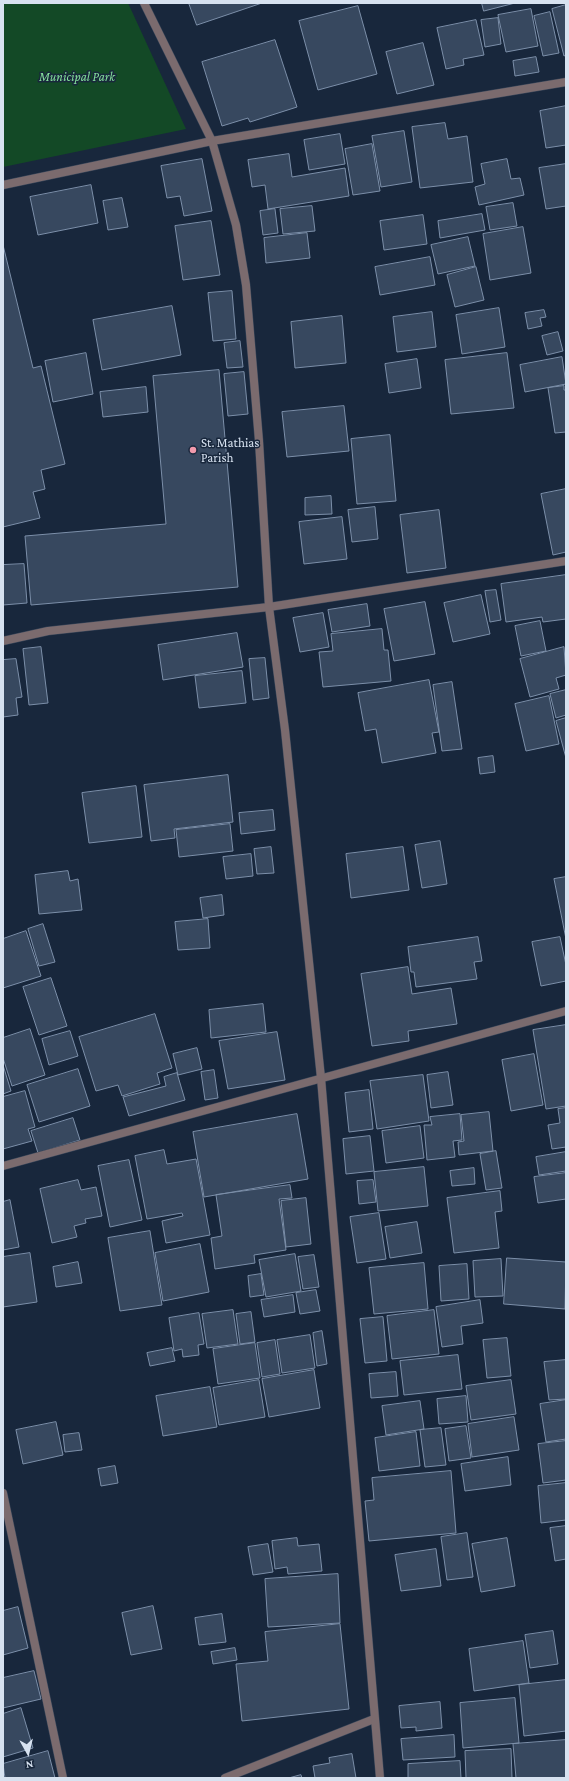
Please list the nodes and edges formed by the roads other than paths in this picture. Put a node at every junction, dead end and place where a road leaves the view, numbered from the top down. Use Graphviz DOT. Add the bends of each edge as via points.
graph roads {
  1 [pos="144,3"];
  2 [pos="566,82"];
  3 [pos="212,141"];
  4 [pos="3,185"];
  5 [pos="566,561"];
  6 [pos="269,607"];
  7 [pos="3,641"];
  8 [pos="566,1011"];
  9 [pos="321,1078"];
  10 [pos="3,1166"];
  11 [pos="3,1494"];
  12 [pos="374,1719"];
  13 [pos="63,1778"];
  14 [pos="225,1778"];
  15 [pos="380,1778"];
  1 -- 3 [label="street"];
  2 -- 3 [label="street"];
  3 -- 4 [label="street"];
  3 -- 6 [label="street" via="236,225 246,285"];
  5 -- 6 [label="street"];
  6 -- 7 [label="street" via="48,631"];
  6 -- 9 [label="street" via="286,730"];
  8 -- 9 [label="street"];
  9 -- 10 [label="street"];
  9 -- 12 [label="street"];
  11 -- 13 [label="street"];
  12 -- 14 [label="street"];
  12 -- 15 [label="street"];
}
